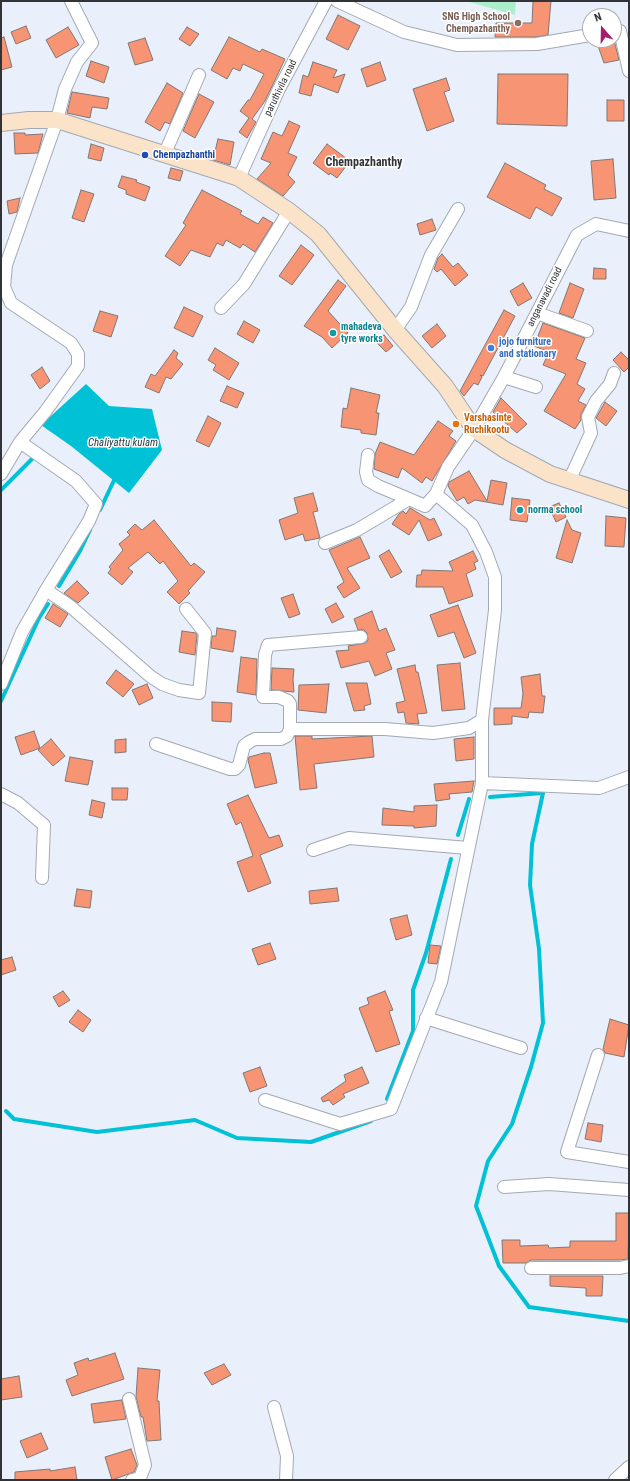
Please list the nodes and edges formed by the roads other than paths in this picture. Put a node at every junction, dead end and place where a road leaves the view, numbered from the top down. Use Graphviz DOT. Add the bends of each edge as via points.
graph roads {
  1 [pos="71,1"];
  2 [pos="326,1"];
  3 [pos="337,1"];
  4 [pos="582,36"];
  5 [pos="622,36"];
  6 [pos="629,70"];
  7 [pos="199,75"];
  8 [pos="58,120"];
  9 [pos="1,123"];
  10 [pos="165,152"];
  11 [pos="239,178"];
  12 [pos="458,209"];
  13 [pos="289,210"];
  14 [pos="629,231"];
  15 [pos="3,273"];
  16 [pos="221,308"];
  17 [pos="537,313"];
  18 [pos="395,330"];
  19 [pos="587,331"];
  20 [pos="614,373"];
  21 [pos="504,377"];
  22 [pos="536,387"];
  23 [pos="474,429"];
  24 [pos="20,442"];
  25 [pos="368,455"];
  26 [pos="1,474"];
  27 [pos="569,481"];
  28 [pos="436,494"];
  29 [pos="410,499"];
  30 [pos="629,500"];
  31 [pos="325,543"];
  32 [pos="46,590"];
  33 [pos="186,609"];
  34 [pos="361,638"];
  35 [pos="1,684"];
  36 [pos="482,720"];
  37 [pos="290,729"];
  38 [pos="156,744"];
  39 [pos="629,777"];
  40 [pos="482,783"];
  41 [pos="1,794"];
  42 [pos="468,848"];
  43 [pos="314,850"];
  44 [pos="42,878"];
  45 [pos="426,1018"];
  46 [pos="521,1048"];
  47 [pos="598,1054"];
  48 [pos="264,1100"];
  49 [pos="629,1162"];
  50 [pos="504,1187"];
  51 [pos="629,1190"];
  52 [pos="629,1266"];
  53 [pos="531,1268"];
  54 [pos="130,1399"];
  55 [pos="274,1407"];
  56 [pos="629,1467"];
  57 [pos="132,1480"];
  58 [pos="286,1480"];
  59 [pos="615,1480"];
  1 -- 8 [label="street" via="92,43 77,62 65,89"];
  2 -- 11 [label="street, paruthivila road" via="279,89"];
  3 -- 4 [label="street" via="404,32 457,45 537,44"];
  5 -- 6 [label="street"];
  7 -- 10 [label="street"];
  8 -- 9 [label="main road"];
  8 -- 10 [label="main road"];
  8 -- 15 [label="street"];
  10 -- 11 [label="main road" via="187,162"];
  11 -- 13 [label="main road"];
  12 -- 18 [label="street" via="431,255 411,307"];
  13 -- 16 [label="street" via="244,284"];
  13 -- 18 [label="main road" via="318,234"];
  14 -- 17 [label="street, anganavadi road" via="596,224 577,235"];
  15 -- 24 [label="street" via="4,287 11,303 71,343 78,354 78,366 72,376"];
  17 -- 19 [label="street"];
  17 -- 21 [label="street, anganavadi road"];
  18 -- 23 [label="main road" via="445,386"];
  20 -- 27 [label="street" via="610,384 596,401 588,417 591,433"];
  21 -- 22 [label="street"];
  21 -- 23 [label="street, anganavadi road"];
  23 -- 27 [label="main road" via="505,450"];
  23 -- 28 [label="street, anganavadi road" via="448,467"];
  24 -- 26 [label="street"];
  24 -- 32 [label="street" via="76,481 96,504 89,521"];
  25 -- 29 [label="street" via="368,480"];
  27 -- 30 [label="main road"];
  28 -- 29 [label="street" via="425,506"];
  28 -- 36 [label="street" via="472,525 495,577 495,610"];
  29 -- 31 [label="street" via="357,530"];
  32 -- 33 [label="street" via="70,606 150,676 179,690 199,693 205,633"];
  32 -- 35 [label="street" via="22,632"];
  34 -- 37 [label="street" via="268,646 265,655 263,697 288,700"];
  36 -- 37 [label="street" via="469,728 433,733 386,729"];
  36 -- 40 [label="street"];
  37 -- 38 [label="street" via="287,736 281,740 255,739 249,742 244,746 239,765 235,769"];
  39 -- 40 [label="street" via="599,788"];
  40 -- 42 [label="street"];
  41 -- 44 [label="street" via="18,803 44,825"];
  42 -- 43 [label="street" via="349,838"];
  42 -- 45 [label="street" via="441,982"];
  45 -- 46 [label="street"];
  45 -- 48 [label="street" via="391,1109 340,1124"];
  47 -- 49 [label="street" via="567,1152"];
  50 -- 51 [label="street" via="549,1184"];
  52 -- 53 [label="street"];
  54 -- 57 [label="street" via="145,1465 140,1478"];
  55 -- 58 [label="street" via="287,1456"];
  56 -- 59 [label="street"];
}
